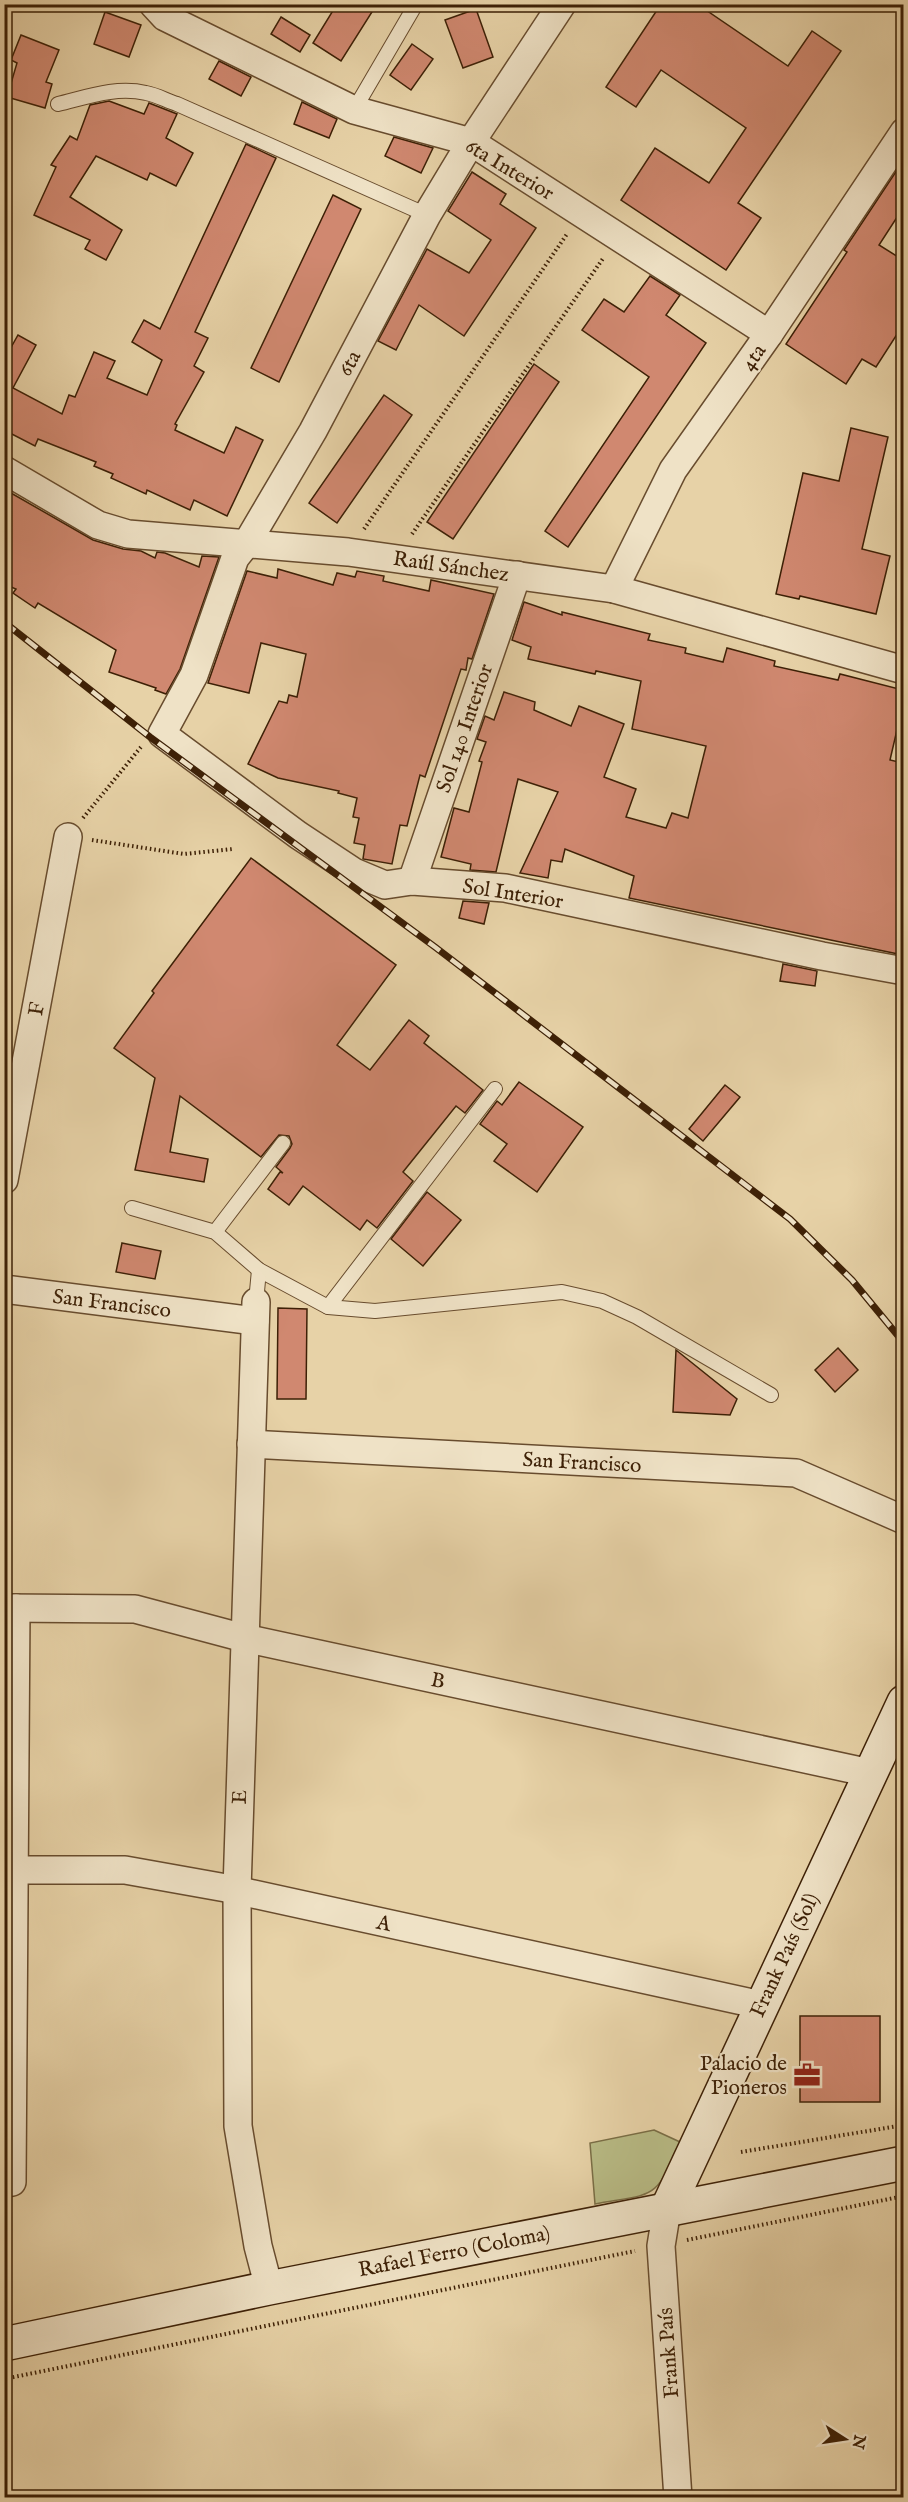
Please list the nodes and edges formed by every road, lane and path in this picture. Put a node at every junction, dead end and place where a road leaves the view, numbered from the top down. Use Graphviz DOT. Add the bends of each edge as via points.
graph roads {
  1 [pos="416,4"];
  2 [pos="562,4"];
  3 [pos="159,11"];
  4 [pos="58,104"];
  5 [pos="354,111"];
  6 [pos="903,132"];
  7 [pos="471,142"];
  8 [pos="582,213"];
  9 [pos="427,215"];
  10 [pos="618,237"];
  11 [pos="769,334"];
  12 [pos="4,470"];
  13 [pos="247,543"];
  14 [pos="348,552"];
  15 [pos="395,559"];
  16 [pos="517,575"];
  17 [pos="615,589"];
  18 [pos="903,670"];
  19 [pos="162,734"];
  20 [pos="68,837"];
  21 [pos="233,849"];
  22 [pos="412,881"];
  23 [pos="903,971"];
  24 [pos="495,1089"];
  25 [pos="283,1143"];
  26 [pos="4,1180"];
  27 [pos="132,1208"];
  28 [pos="215,1232"];
  29 [pos="259,1270"];
  30 [pos="4,1289"];
  31 [pos="328,1307"];
  32 [pos="256,1312"];
  33 [pos="771,1395"];
  34 [pos="251,1444"];
  35 [pos="903,1520"];
  36 [pos="10,1608"];
  37 [pos="244,1638"];
  38 [pos="903,1702"];
  39 [pos="870,1773"];
  40 [pos="9,1870"];
  41 [pos="237,1890"];
  42 [pos="761,2004"];
  43 [pos="903,2125"];
  44 [pos="741,2152"];
  45 [pos="903,2163"];
  46 [pos="4,2183"];
  47 [pos="903,2196"];
  48 [pos="667,2209"];
  49 [pos="661,2246"];
  50 [pos="269,2288"];
  51 [pos="4,2344"];
  52 [pos="4,2379"];
  53 [pos="678,2498"];
  1 -- 5 [label="lane"];
  2 -- 7 [label="street, 6ta"];
  3 -- 5 [label="street, 6ta Interior"];
  4 -- 9 [label="lane" via="97,93 146,93"];
  5 -- 7 [label="street, 6ta Interior"];
  6 -- 11 [label="street, 4ta"];
  7 -- 8 [label="street, 6ta Interior"];
  7 -- 9 [label="street, 6ta"];
  8 -- 10 [label="street, 6ta Interior"];
  8 -- 14 [label="path"];
  9 -- 13 [label="street, 6ta" via="314,431"];
  10 -- 11 [label="street, 6ta Interior"];
  10 -- 15 [label="path"];
  11 -- 17 [label="street, 4ta" via="673,470"];
  12 -- 13 [label="street, Raúl Sánchez" via="98,525 128,534"];
  13 -- 14 [label="street, Raúl Sánchez"];
  13 -- 19 [label="street, 6ta" via="230,568 194,675"];
  14 -- 15 [label="street, Raúl Sánchez"];
  15 -- 16 [label="street, Raúl Sánchez"];
  16 -- 17 [label="street, Raúl Sánchez"];
  16 -- 22 [label="street, Sol 140 Interior"];
  17 -- 18 [label="street, Raúl Sánchez"];
  19 -- 20 [label="path" via="150,737"];
  19 -- 22 [label="street, Sol Interior" via="297,835 354,872 385,885"];
  20 -- 21 [label="path" via="184,854"];
  20 -- 26 [label="street, F"];
  22 -- 23 [label="street, Sol Interior" via="505,888"];
  24 -- 31 [label="lane"];
  25 -- 28 [label="lane"];
  27 -- 28 [label="lane"];
  28 -- 29 [label="lane"];
  29 -- 31 [label="lane"];
  29 -- 32 [label="lane"];
  30 -- 32 [label="street, San Francisco"];
  31 -- 33 [label="lane" via="375,1311 562,1292 602,1301 637,1317"];
  32 -- 34 [label="street, E"];
  34 -- 35 [label="street, San Francisco" via="796,1473"];
  34 -- 37 [label="street, E"];
  36 -- 37 [label="street, B" via="135,1609"];
  36 -- 40 [label="street"];
  37 -- 39 [label="street, B"];
  37 -- 41 [label="street, E"];
  38 -- 39 [label="main road, Frank País (Sol)"];
  39 -- 42 [label="main road, Frank País (Sol)"];
  40 -- 41 [label="street, A" via="124,1870"];
  40 -- 46 [label="street" via="12,2182"];
  41 -- 42 [label="street, A"];
  41 -- 50 [label="street, E" via="238,2126"];
  42 -- 48 [label="main road, Frank País (Sol)"];
  43 -- 44 [label="path"];
  45 -- 48 [label="main road, Rafael Ferro (Coloma)"];
  47 -- 49 [label="path"];
  48 -- 49 [label="street, Frank País"];
  48 -- 50 [label="main road, Rafael Ferro (Coloma)"];
  49 -- 52 [label="path"];
  49 -- 53 [label="street, Frank País"];
  50 -- 51 [label="main road, Rafael Ferro (Coloma)"];
}
